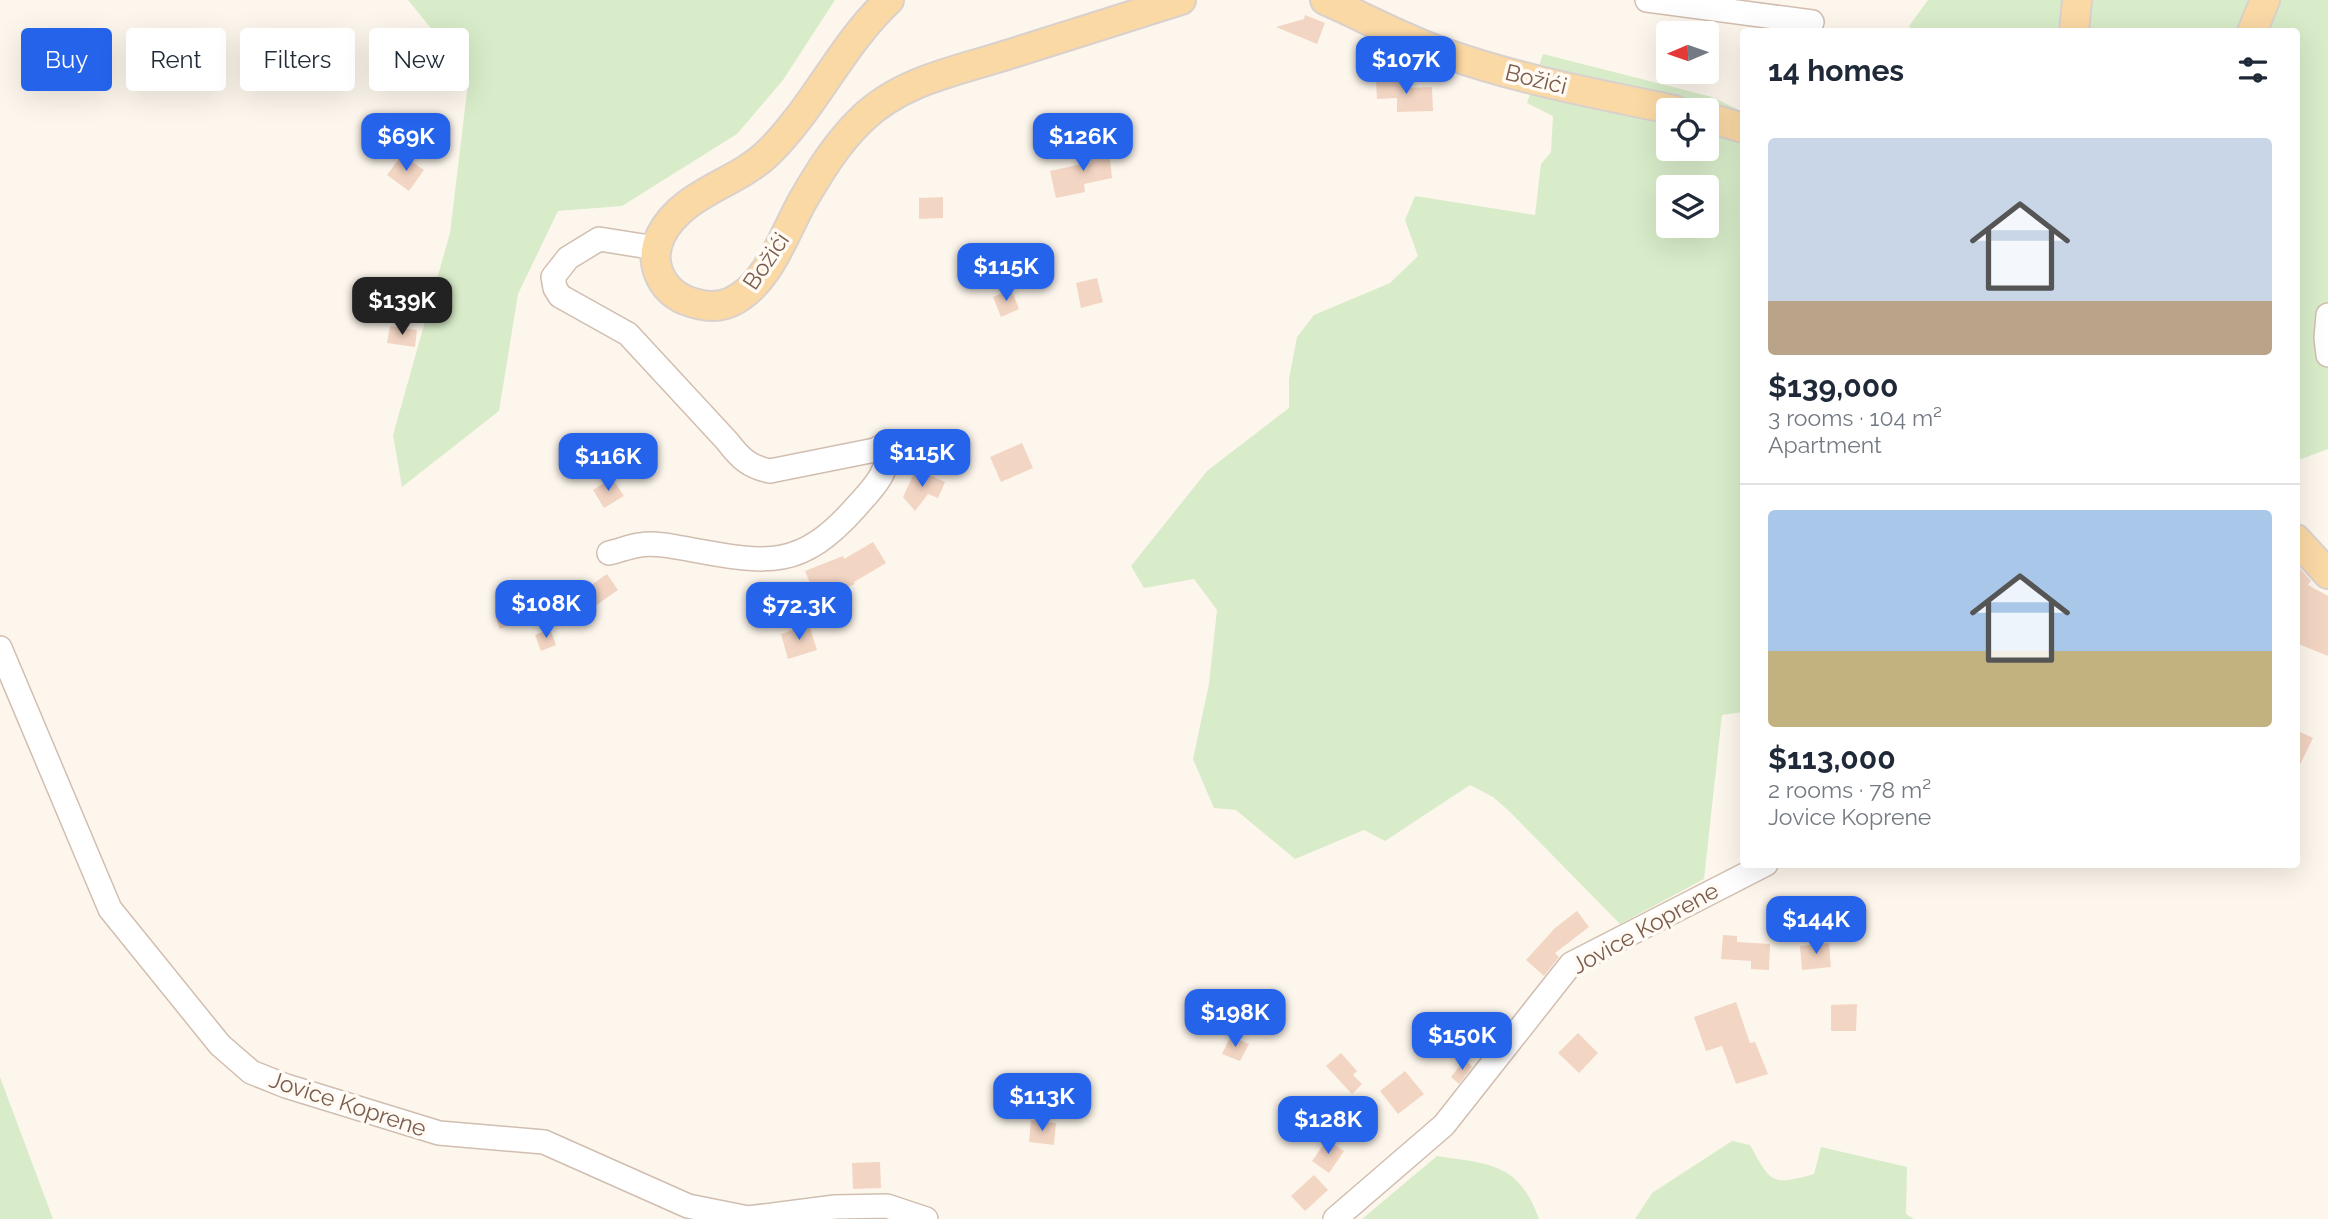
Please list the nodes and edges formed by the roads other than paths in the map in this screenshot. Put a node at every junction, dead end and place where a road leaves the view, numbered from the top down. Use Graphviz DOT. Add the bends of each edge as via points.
graph roads {
  1 [pos="889,0"];
  2 [pos="1181,0"];
  3 [pos="1325,0"];
  4 [pos="1647,0"];
  5 [pos="2077,0"];
  6 [pos="2264,0"];
  7 [pos="1812,22"];
  8 [pos="2074,28"];
  9 [pos="2254,28"];
  10 [pos="1656,106"];
  11 [pos="1719,121"];
  12 [pos="1740,127"];
  13 [pos="656,248"];
  14 [pos="2328,315"];
  15 [pos="2328,355"];
  16 [pos="2300,543"];
  17 [pos="609,554"];
  18 [pos="2328,574"];
  19 [pos="0,648"];
  20 [pos="1758,868"];
  21 [pos="926,1219"];
  22 [pos="1335,1219"];
  1 -- 13 [label="main road" via="768,153 684,206 667,225"];
  2 -- 13 [label="main road, Božići" via="940,75 888,98 835,150 767,266 746,293 732,302 711,307 674,294 660,279"];
  3 -- 10 [label="main road, Božići" via="1467,61"];
  4 -- 7 [label="street"];
  5 -- 8 [label="main road"];
  6 -- 9 [label="main road"];
  11 -- 12 [label="main road"];
  13 -- 17 [label="street" via="599,239 561,264 553,277 555,288 572,305 628,334 741,460 770,471 875,450 888,443 889,457 881,480 833,533 788,556 747,559 641,544"];
  14 -- 15 [label="street"];
  16 -- 18 [label="main road"];
  19 -- 21 [label="street, Jovice Koprene" via="110,909 220,1045 251,1072 439,1133 544,1142 688,1206 748,1218 887,1206"];
  20 -- 22 [label="street, Jovice Koprene" via="1571,964 1444,1125"];
}
